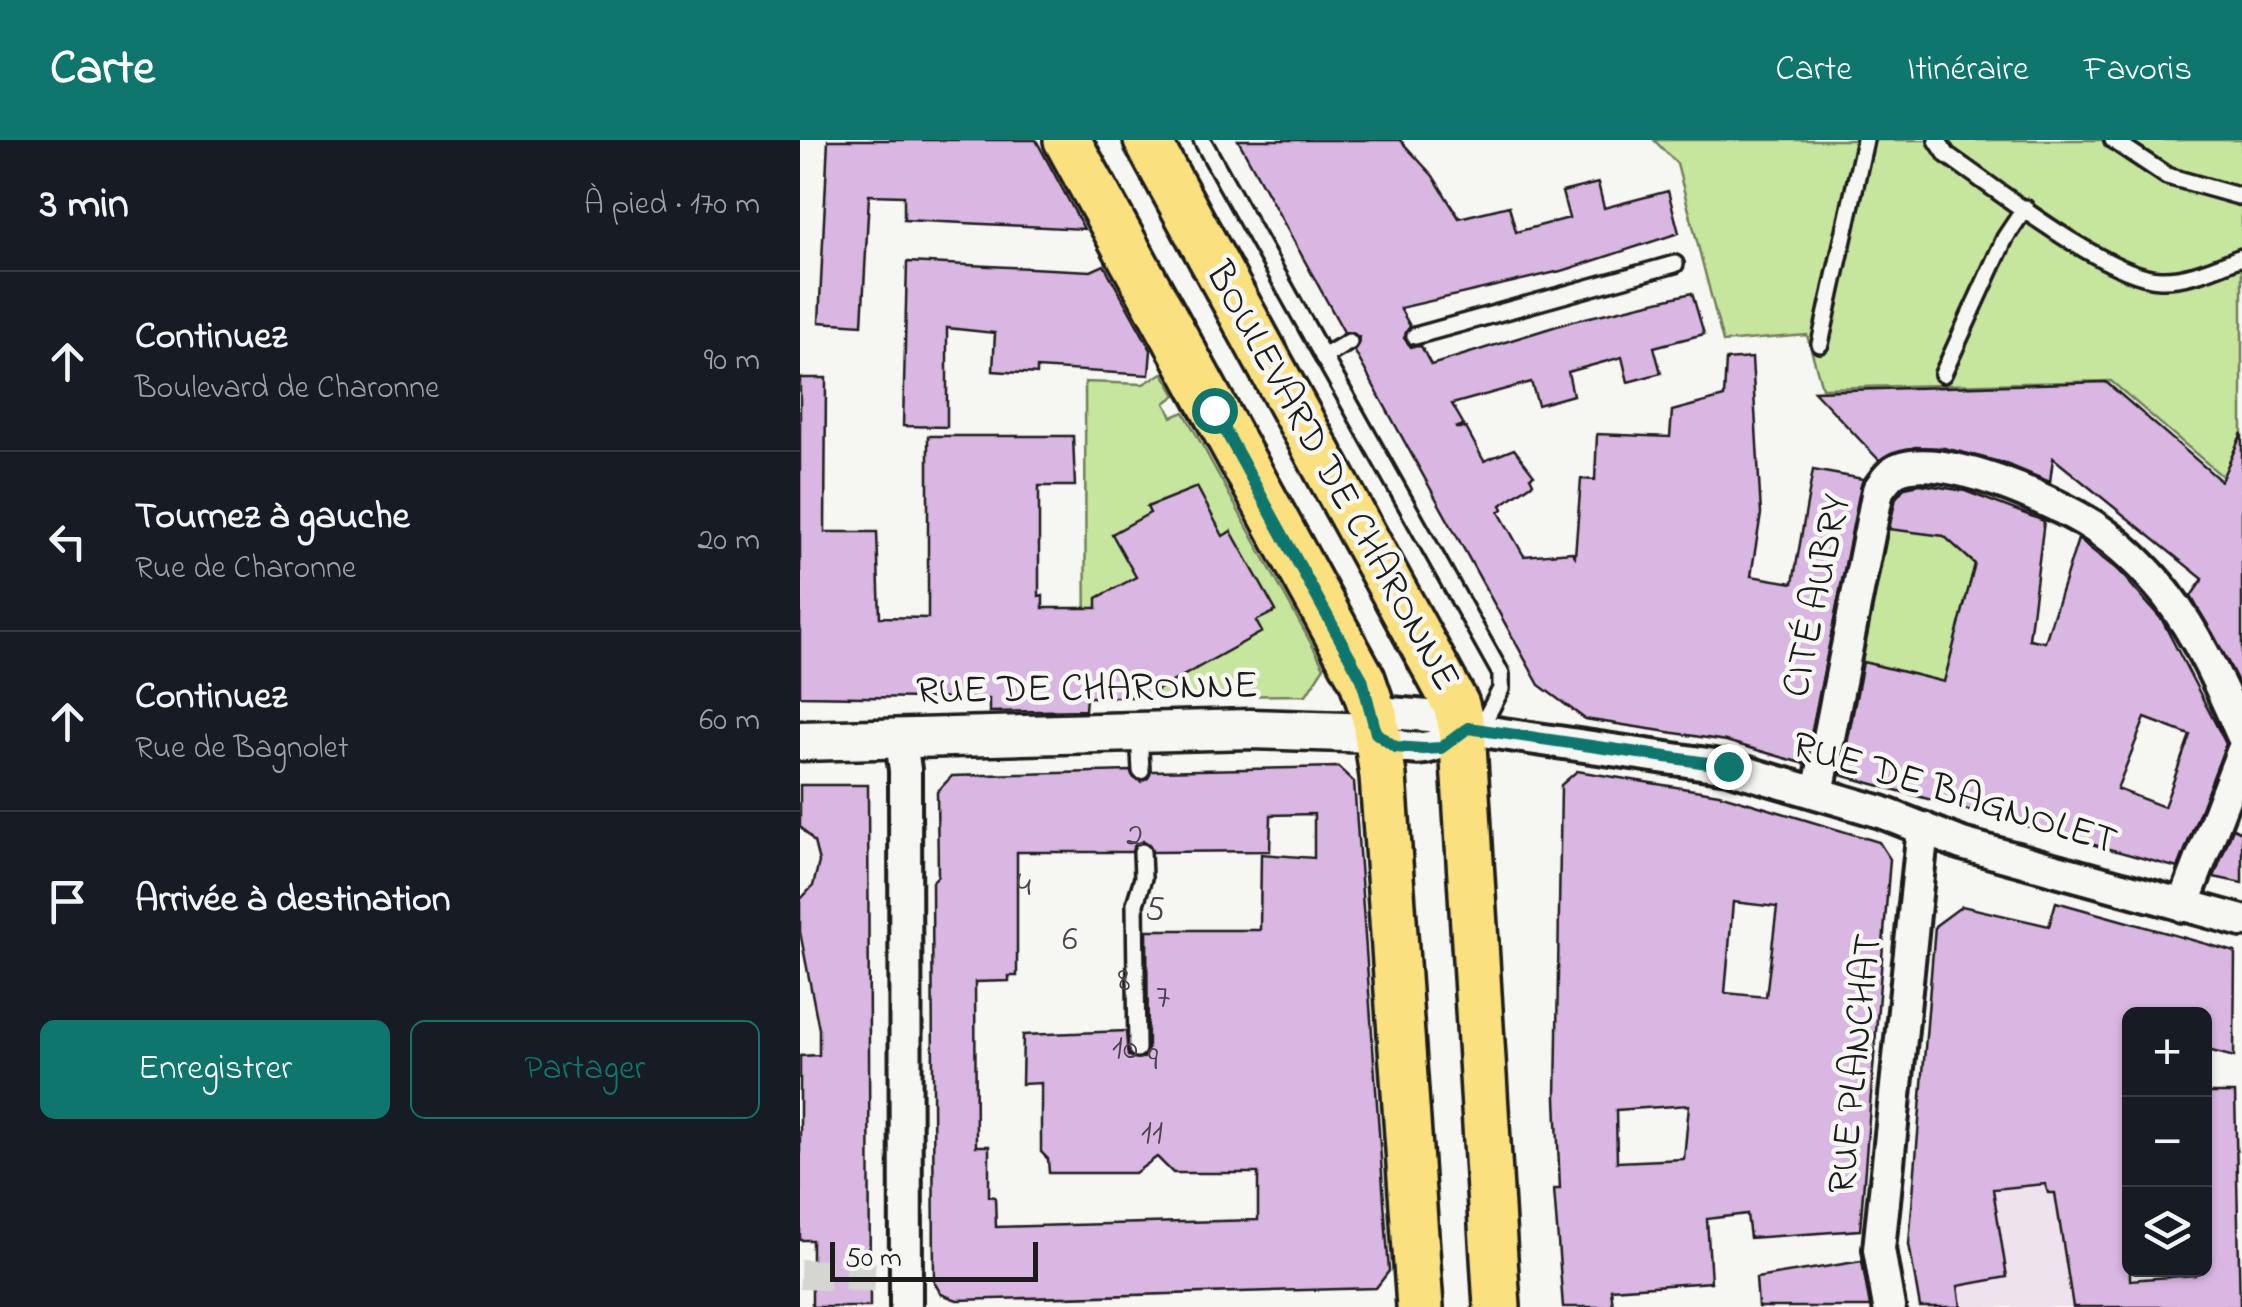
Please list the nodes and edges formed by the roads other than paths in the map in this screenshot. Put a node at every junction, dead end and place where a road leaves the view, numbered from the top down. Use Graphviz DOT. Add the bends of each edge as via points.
graph roads {
  1 [pos="1066,140"];
  2 [pos="1147,140"];
  3 [pos="1202,140"];
  4 [pos="1865,140"];
  5 [pos="1937,140"];
  6 [pos="2112,140"];
  7 [pos="2242,197"];
  8 [pos="2025,208"];
  9 [pos="2242,257"];
  10 [pos="1675,264"];
  11 [pos="1415,336"];
  12 [pos="1349,342"];
  13 [pos="1820,344"];
  14 [pos="1323,356"];
  15 [pos="1943,374"];
  16 [pos="1471,729"];
  17 [pos="1139,732"];
  18 [pos="1376,733"];
  19 [pos="2242,735"];
  20 [pos="901,740"];
  21 [pos="800,741"];
  22 [pos="2242,752"];
  23 [pos="1141,771"];
  24 [pos="1818,792"];
  25 [pos="1923,828"];
  26 [pos="1142,852"];
  27 [pos="2182,906"];
  28 [pos="2242,921"];
  29 [pos="1137,1049"];
  30 [pos="906,1307"];
  31 [pos="1420,1307"];
  32 [pos="1497,1307"];
  33 [pos="1889,1307"];
  1 -- 18 [label="main road, BOULEVARD DE CHARONNE" via="1362,679"];
  2 -- 16 [label="main road, BOULEVARD DE CHARONNE"];
  3 -- 14 [label="lane"];
  4 -- 13 [label="lane"];
  5 -- 8 [label="lane" via="1947,155"];
  6 -- 7 [label="lane" via="2166,176"];
  8 -- 9 [label="lane" via="2111,264 2157,279 2195,275"];
  8 -- 15 [label="lane"];
  10 -- 11 [label="lane"];
  12 -- 14 [label="lane"];
  14 -- 16 [label="lane" via="1502,674 1501,689"];
  16 -- 18 [label="street, RUE DE CHARONNE" via="1441,748 1424,749 1395,747"];
  16 -- 24 [label="street, RUE DE BAGNOLET" via="1728,766"];
  16 -- 32 [label="main road, BOULEVARD DE CHARONNE"];
  17 -- 18 [label="street, RUE DE CHARONNE"];
  17 -- 20 [label="street, RUE DE CHARONNE"];
  17 -- 23 [label="lane"];
  18 -- 31 [label="main road, BOULEVARD DE CHARONNE"];
  19 -- 24 [label="street, CITÉ AUBRY" via="2178,613 2136,561 2094,526 2044,501 1976,474 1923,465 1890,474 1878,490"];
  20 -- 21 [label="street, RUE DE CHARONNE"];
  20 -- 30 [label="street"];
  22 -- 27 [label="street"];
  24 -- 25 [label="street, RUE DE BAGNOLET"];
  25 -- 27 [label="street, RUE DE BAGNOLET"];
  25 -- 33 [label="street, RUE PLANCHAT" via="1879,1249"];
  26 -- 29 [label="lane" via="1135,904"];
  27 -- 28 [label="street, RUE DE BAGNOLET"];
}
